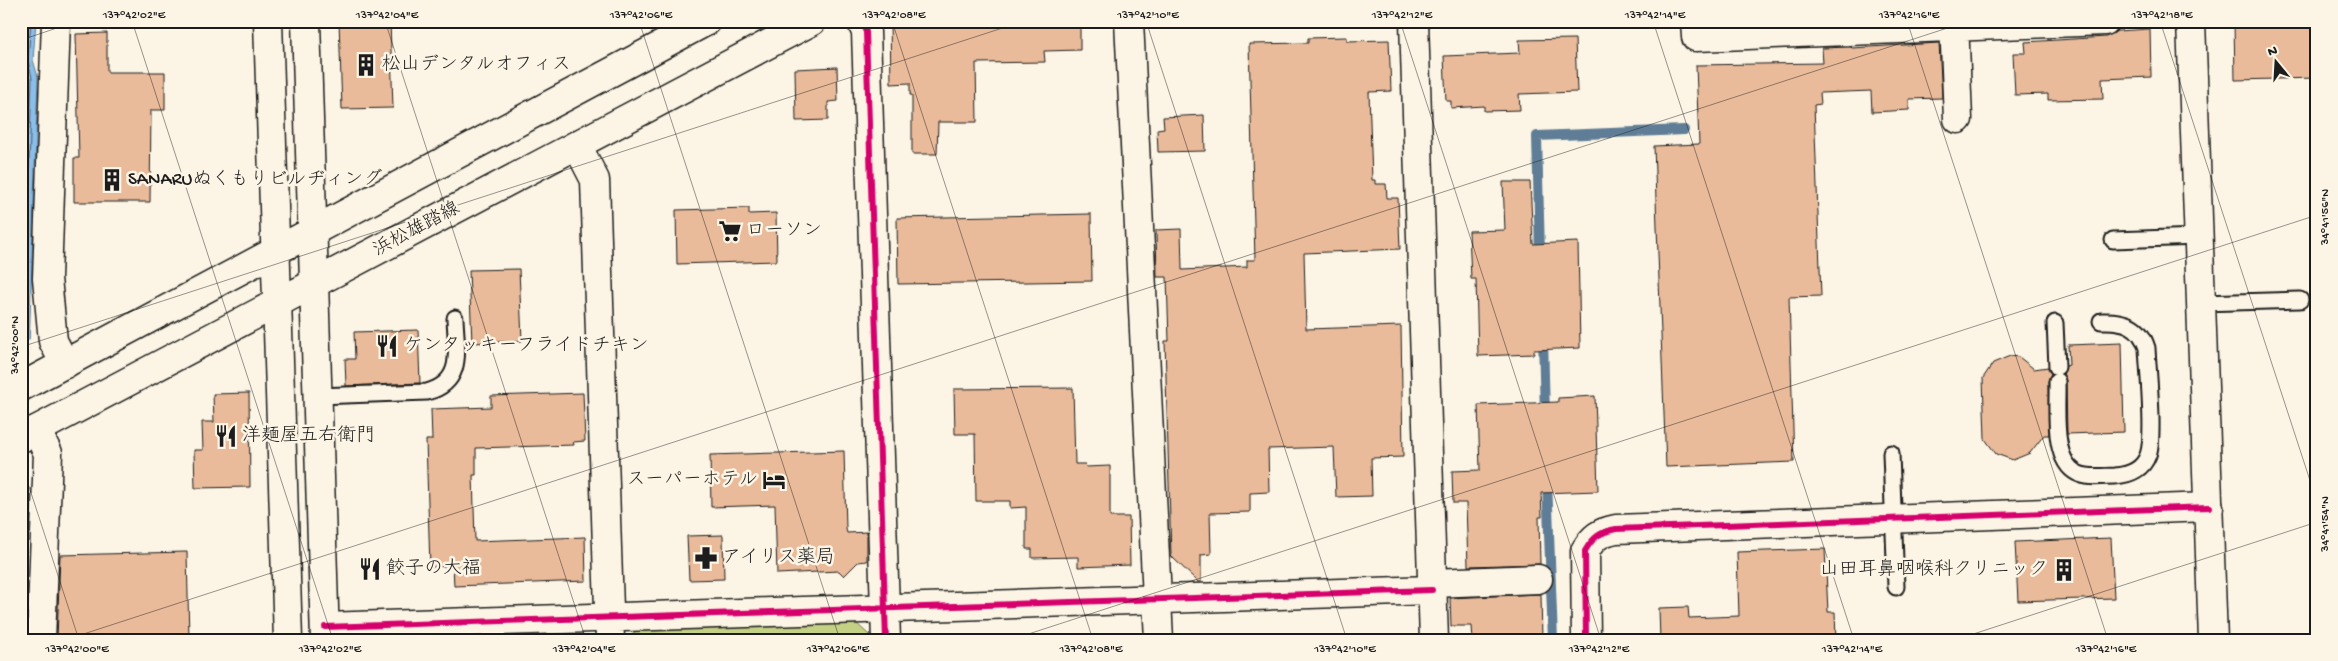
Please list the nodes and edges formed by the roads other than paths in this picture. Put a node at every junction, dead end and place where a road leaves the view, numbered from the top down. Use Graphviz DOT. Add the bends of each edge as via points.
graph roads {
  1 [pos="56,21"];
  2 [pos="268,21"];
  3 [pos="306,21"];
  4 [pos="707,21"];
  5 [pos="812,21"];
  6 [pos="861,21"];
  7 [pos="1129,21"];
  8 [pos="1414,21"];
  9 [pos="1695,21"];
  10 [pos="2105,21"];
  11 [pos="2191,21"];
  12 [pos="1954,24"];
  13 [pos="1958,119"];
  14 [pos="577,145"];
  15 [pos="313,233"];
  16 [pos="2199,237"];
  17 [pos="2113,240"];
  18 [pos="275,253"];
  19 [pos="315,284"];
  20 [pos="2300,300"];
  21 [pos="277,304"];
  22 [pos="2201,304"];
  23 [pos="455,318"];
  24 [pos="2101,321"];
  25 [pos="2055,323"];
  26 [pos="65,364"];
  27 [pos="28,383"];
  28 [pos="318,396"];
  29 [pos="30,433"];
  30 [pos="1891,453"];
  31 [pos="2209,507"];
  32 [pos="1894,519"];
  33 [pos="1538,579"];
  34 [pos="1432,586"];
  35 [pos="1896,587"];
  36 [pos="1158,599"];
  37 [pos="884,609"];
  38 [pos="610,629"];
  39 [pos="325,634"];
  40 [pos="41,640"];
  41 [pos="288,640"];
  42 [pos="886,640"];
  43 [pos="1159,640"];
  44 [pos="1434,640"];
  45 [pos="1586,640"];
  46 [pos="2213,640"];
  1 -- 26 [label="street" via="47,278 54,341"];
  2 -- 18 [label="street"];
  3 -- 15 [label="street"];
  4 -- 15 [label="street"];
  5 -- 14 [label="street, 浜松雄踏線"];
  6 -- 37 [label="street" via="866,32"];
  7 -- 36 [label="street"];
  8 -- 34 [label="street"];
  9 -- 12 [label="street" via="1696,37"];
  10 -- 12 [label="street"];
  11 -- 16 [label="street"];
  12 -- 13 [label="street"];
  14 -- 19 [label="street, 浜松雄踏線"];
  14 -- 38 [label="street" via="596,180"];
  15 -- 18 [label="street"];
  15 -- 19 [label="street"];
  16 -- 17 [label="lane"];
  16 -- 22 [label="street"];
  18 -- 21 [label="street"];
  18 -- 26 [label="street"];
  19 -- 21 [label="street, 浜松雄踏線"];
  19 -- 28 [label="street"];
  20 -- 22 [label="lane"];
  21 -- 29 [label="street, 浜松雄踏線"];
  21 -- 41 [label="street"];
  22 -- 31 [label="street"];
  23 -- 28 [label="lane" via="456,361 450,378 438,390"];
  24 -- 25 [label="lane" via="2128,323 2144,338 2148,348 2151,446 2142,465 2124,475 2089,477 2078,474 2070,468 2060,450"];
  26 -- 27 [label="street"];
  28 -- 39 [label="street"];
  29 -- 40 [label="street" via="48,453"];
  30 -- 32 [label="lane"];
  31 -- 32 [label="street"];
  31 -- 46 [label="street"];
  32 -- 35 [label="lane"];
  32 -- 45 [label="street" via="1603,532 1592,539 1585,551"];
  33 -- 34 [label="street"];
  34 -- 36 [label="street"];
  34 -- 44 [label="street"];
  36 -- 37 [label="street"];
  36 -- 43 [label="street"];
  37 -- 38 [label="street"];
  37 -- 42 [label="street"];
  38 -- 39 [label="street"];
}
